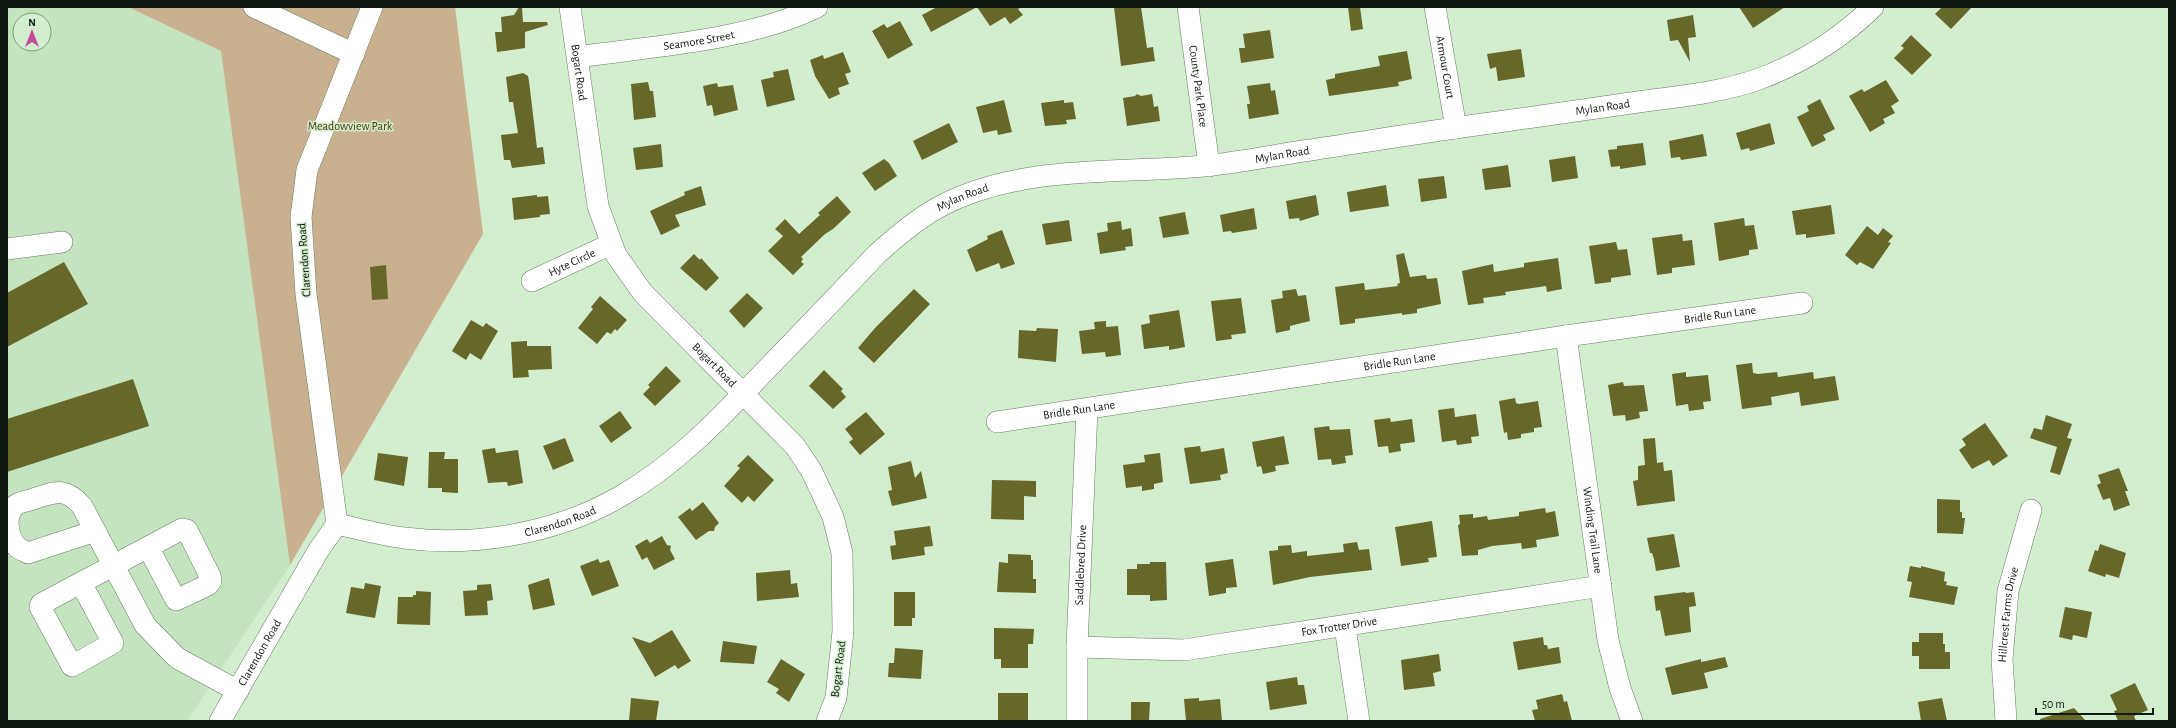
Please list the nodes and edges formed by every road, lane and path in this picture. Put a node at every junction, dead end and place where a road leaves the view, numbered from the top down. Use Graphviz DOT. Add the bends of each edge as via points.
graph roads {
  1 [pos="254,7"];
  2 [pos="372,7"];
  3 [pos="570,7"];
  4 [pos="817,7"];
  5 [pos="1188,7"];
  6 [pos="1435,7"];
  7 [pos="1873,7"];
  8 [pos="354,54"];
  9 [pos="578,57"];
  10 [pos="1456,128"];
  11 [pos="1209,166"];
  12 [pos="62,242"];
  13 [pos="611,244"];
  14 [pos="7,249"];
  15 [pos="532,281"];
  16 [pos="1802,303"];
  17 [pos="1566,336"];
  18 [pos="744,393"];
  19 [pos="1087,409"];
  20 [pos="997,422"];
  21 [pos="2031,510"];
  22 [pos="337,524"];
  23 [pos="94,531"];
  24 [pos="148,547"];
  25 [pos="113,565"];
  26 [pos="81,582"];
  27 [pos="1601,586"];
  28 [pos="1345,627"];
  29 [pos="1077,647"];
  30 [pos="238,691"];
  31 [pos="220,721"];
  32 [pos="827,721"];
  33 [pos="1077,721"];
  34 [pos="1359,721"];
  35 [pos="1632,721"];
  36 [pos="2006,721"];
  1 -- 8 [label="street"];
  2 -- 8 [label="street, Clarendon Road"];
  3 -- 9 [label="street, Bogart Road"];
  4 -- 9 [label="street, Seamore Street" via="776,24 710,38"];
  5 -- 11 [label="street, County Park Place"];
  6 -- 10 [label="street, Armour Court"];
  7 -- 10 [label="street, Mylan Road" via="1852,27 1822,49 1790,66 1740,85"];
  8 -- 22 [label="street, Clarendon Road" via="307,170 300,217 306,294"];
  9 -- 13 [label="street, Bogart Road" via="598,206"];
  10 -- 11 [label="street, Mylan Road"];
  11 -- 18 [label="street, Mylan Road" via="1165,170 1123,169 1006,183 970,193 943,205 922,217 878,253"];
  12 -- 14 [label="street"];
  13 -- 15 [label="street, Hyte Circle"];
  13 -- 18 [label="street, Bogart Road" via="630,278 643,293"];
  16 -- 17 [label="street, Bridle Run Lane"];
  17 -- 19 [label="street, Bridle Run Lane"];
  17 -- 27 [label="street, Winding Trail Lane"];
  18 -- 22 [label="street, Clarendon Road" via="705,432 660,471 621,497 576,517 501,536 468,539 404,538"];
  18 -- 32 [label="street, Bogart Road" via="795,446 811,470 832,516 842,553 843,631 836,698"];
  19 -- 20 [label="street, Bridle Run Lane"];
  19 -- 29 [label="street, Saddlebred Drive"];
  21 -- 36 [label="street, Hillcrest Farms Drive" via="2008,591 2002,659"];
  22 -- 30 [label="street, Clarendon Road" via="318,551"];
  23 -- 25 [label="street"];
  24 -- 25 [label="street"];
  25 -- 26 [label="street"];
  25 -- 30 [label="street" via="145,625 177,658"];
  27 -- 28 [label="street, Fox Trotter Drive"];
  27 -- 35 [label="street, Winding Trail Lane" via="1610,647 1620,688"];
  28 -- 29 [label="street, Fox Trotter Drive" via="1184,650"];
  28 -- 34 [label="street"];
  29 -- 33 [label="street, Saddlebred Drive"];
  30 -- 31 [label="street, Clarendon Road"];
}
